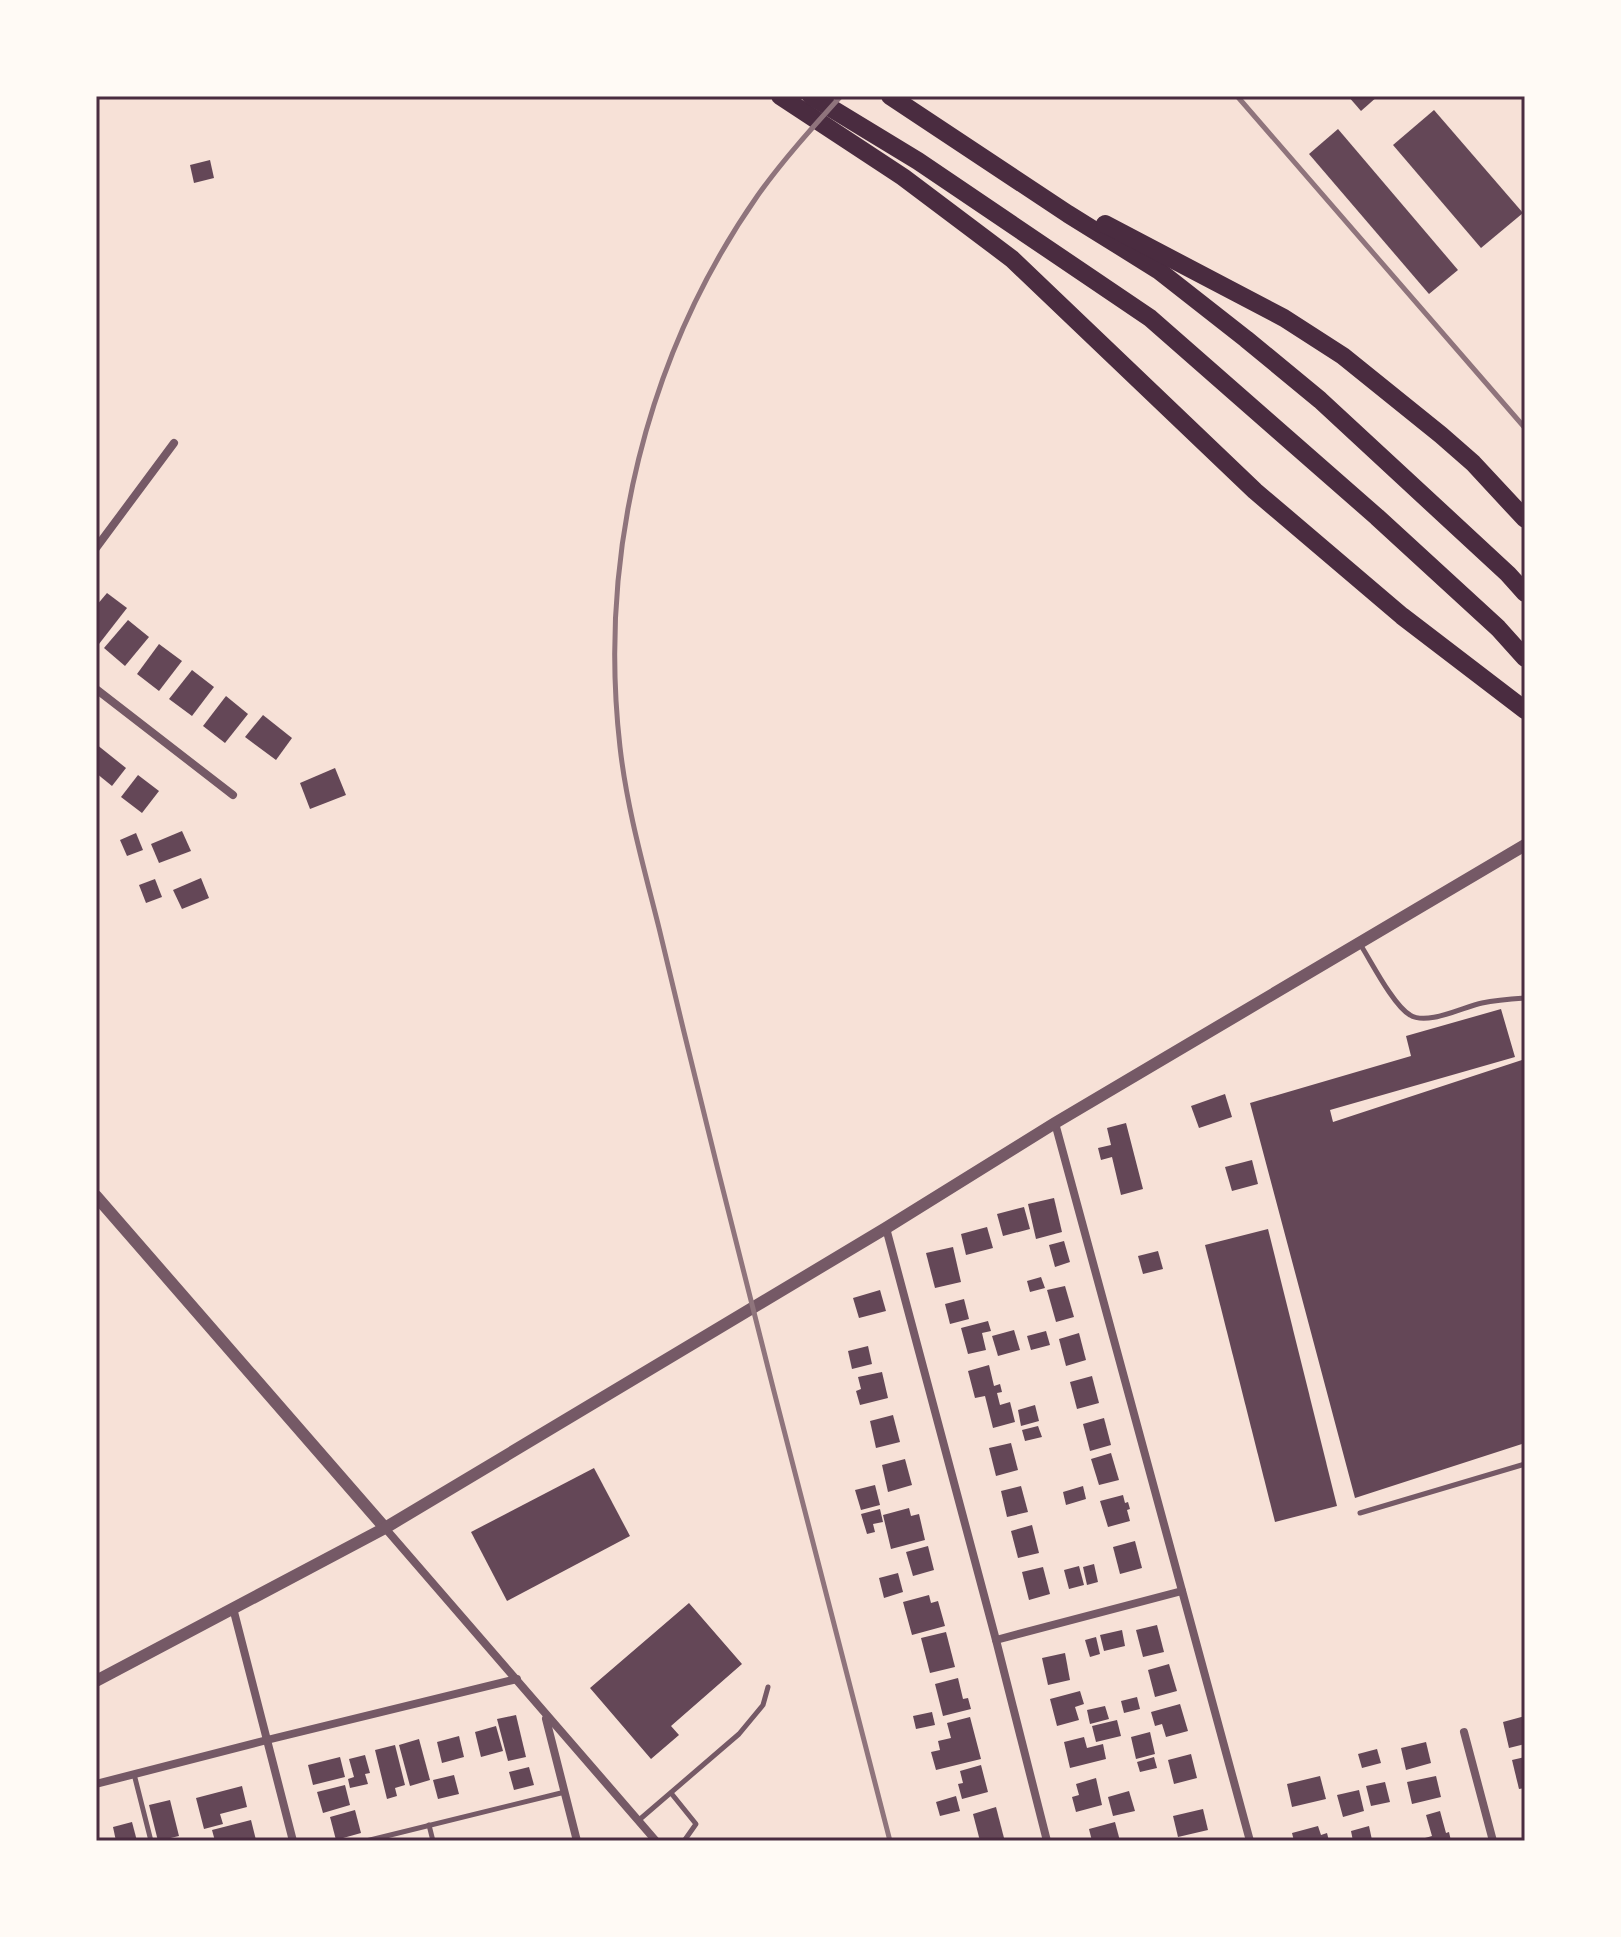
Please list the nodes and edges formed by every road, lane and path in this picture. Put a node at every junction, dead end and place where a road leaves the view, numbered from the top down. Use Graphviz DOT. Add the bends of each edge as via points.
graph roads {
  1 [pos="780,96"];
  2 [pos="811,96"];
  3 [pos="871,96"];
  4 [pos="893,104"];
  5 [pos="174,443"];
  6 [pos="1525,519"];
  7 [pos="96,548"];
  8 [pos="1525,593"];
  9 [pos="1525,658"];
  10 [pos="96,689"];
  11 [pos="1525,710"];
  12 [pos="233,795"];
  13 [pos="1525,845"];
  14 [pos="1360,943"];
  15 [pos="1525,998"];
  16 [pos="1055,1123"];
  17 [pos="96,1196"];
  18 [pos="886,1228"];
  19 [pos="1525,1464"];
  20 [pos="1360,1513"];
  21 [pos="385,1528"];
  22 [pos="1182,1591"];
  23 [pos="233,1608"];
  24 [pos="996,1640"];
  25 [pos="517,1679"];
  26 [pos="96,1681"];
  27 [pos="768,1687"];
  28 [pos="545,1715"];
  29 [pos="1464,1732"];
  30 [pos="267,1740"];
  31 [pos="134,1774"];
  32 [pos="96,1784"];
  33 [pos="565,1792"];
  34 [pos="671,1793"];
  35 [pos="638,1821"];
  36 [pos="429,1825"];
  37 [pos="151,1841"];
  38 [pos="293,1841"];
  39 [pos="366,1841"];
  40 [pos="433,1841"];
  41 [pos="577,1841"];
  42 [pos="656,1841"];
  43 [pos="684,1841"];
  44 [pos="1047,1841"];
  45 [pos="1250,1841"];
  46 [pos="1493,1841"];
  1 -- 11 [label="highway" via="903,177 1012,259 1318,545"];
  2 -- 9 [label="highway" via="918,161 1150,318 1301,448"];
  3 -- 4 [label="highway"];
  4 -- 6 [label="highway" via="1314,336 1441,435"];
  4 -- 8 [label="highway" via="1158,270 1320,400"];
  5 -- 7 [label="street"];
  10 -- 12 [label="street"];
  13 -- 14 [label="street"];
  14 -- 15 [label="lane" via="1385,985 1416,1018"];
  14 -- 16 [label="street"];
  16 -- 18 [label="street"];
  16 -- 22 [label="street"];
  17 -- 21 [label="street"];
  18 -- 21 [label="street"];
  18 -- 24 [label="street"];
  19 -- 20 [label="lane"];
  21 -- 23 [label="street"];
  21 -- 25 [label="street"];
  22 -- 24 [label="street"];
  22 -- 45 [label="street"];
  23 -- 26 [label="street"];
  23 -- 30 [label="street"];
  24 -- 44 [label="street"];
  25 -- 28 [label="street"];
  25 -- 30 [label="street"];
  27 -- 34 [label="lane" via="763,1705 739,1734"];
  28 -- 33 [label="street"];
  28 -- 35 [label="street"];
  29 -- 46 [label="street"];
  30 -- 31 [label="street"];
  30 -- 38 [label="street"];
  31 -- 32 [label="street"];
  31 -- 37 [label="lane"];
  33 -- 36 [label="lane"];
  33 -- 41 [label="street"];
  34 -- 35 [label="lane"];
  34 -- 43 [label="lane" via="696,1824"];
  35 -- 42 [label="street"];
  36 -- 39 [label="lane"];
  36 -- 40 [label="lane"];
}
